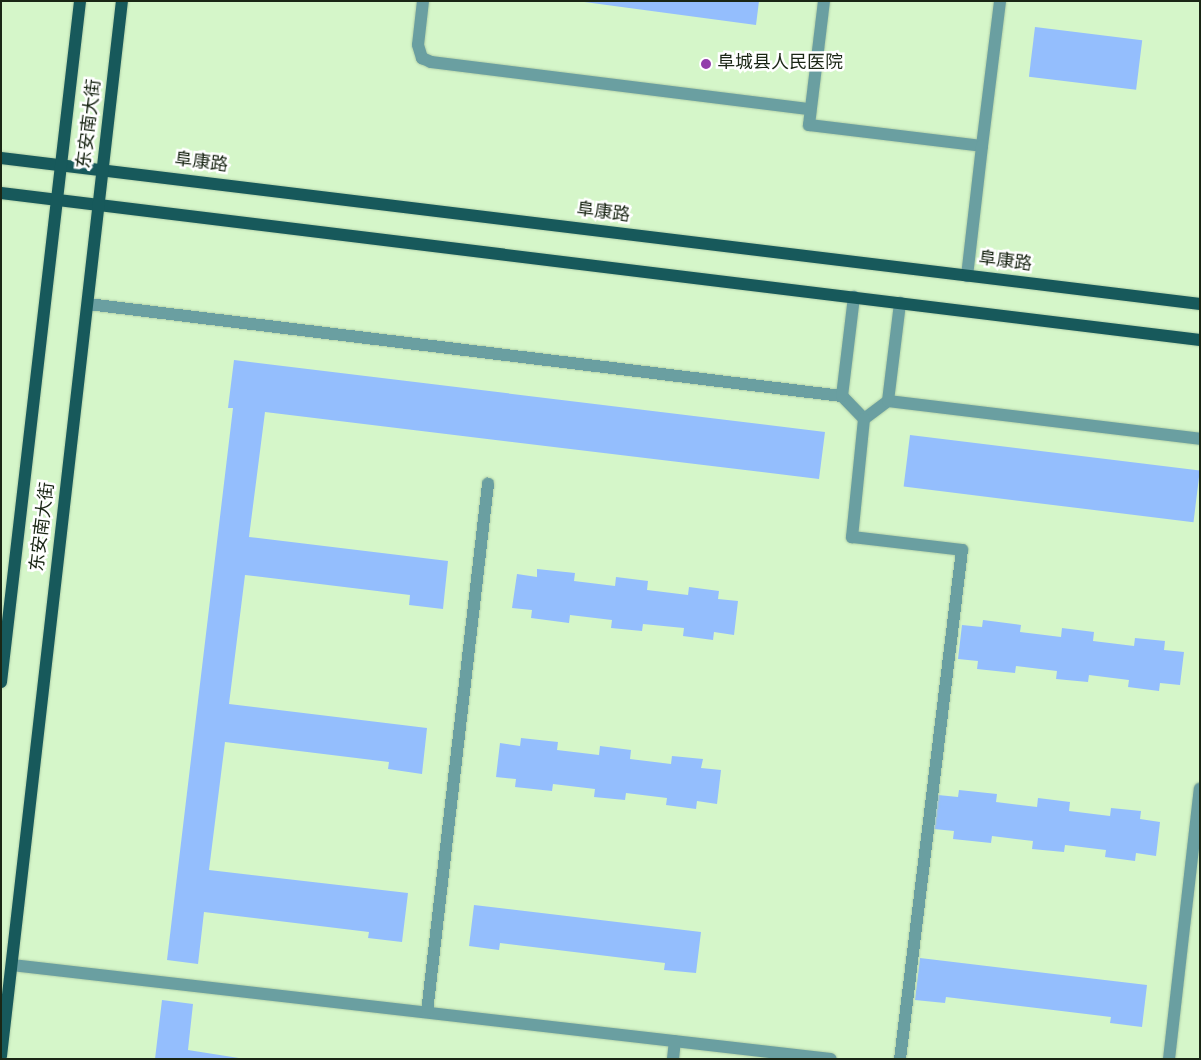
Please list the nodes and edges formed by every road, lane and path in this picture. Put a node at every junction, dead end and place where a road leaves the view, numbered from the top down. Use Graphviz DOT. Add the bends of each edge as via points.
graph roads {
  1 [pos="80,1"];
  2 [pos="122,1"];
  3 [pos="423,1"];
  4 [pos="824,1"];
  5 [pos="1000,1"];
  6 [pos="810,109"];
  7 [pos="982,146"];
  8 [pos="1,158"];
  9 [pos="61,165"];
  10 [pos="103,170"];
  11 [pos="1,193"];
  12 [pos="57,200"];
  13 [pos="99,205"];
  14 [pos="967,276"];
  15 [pos="854,297"];
  16 [pos="900,303"];
  17 [pos="88,304"];
  18 [pos="1200,304"];
  19 [pos="1200,340"];
  20 [pos="842,396"];
  21 [pos="888,401"];
  22 [pos="864,418"];
  23 [pos="1200,439"];
  24 [pos="488,484"];
  25 [pos="1,682"];
  26 [pos="1200,789"];
  27 [pos="12,964"];
  28 [pos="427,1012"];
  29 [pos="675,1041"];
  30 [pos="1,1056"];
  31 [pos="673,1059"];
  32 [pos="831,1059"];
  33 [pos="900,1059"];
  34 [pos="1169,1059"];
  1 -- 9 [label="main road, 东安南大街"];
  2 -- 10 [label="main road, 东安南大街"];
  3 -- 6 [label="lane" via="418,45 422,58 431,62"];
  4 -- 6 [label="lane"];
  5 -- 7 [label="lane"];
  6 -- 7 [label="lane" via="808,125"];
  7 -- 14 [label="lane"];
  8 -- 9 [label="main road, 阜康路"];
  9 -- 10 [label="main road, 阜康路"];
  9 -- 12 [label="main road, 东安南大街"];
  10 -- 13 [label="main road, 东安南大街"];
  10 -- 14 [label="main road, 阜康路"];
  11 -- 12 [label="main road"];
  12 -- 13 [label="main road"];
  12 -- 25 [label="main road, 东安南大街"];
  13 -- 15 [label="main road"];
  13 -- 17 [label="main road, 东安南大街"];
  14 -- 18 [label="main road, 阜康路"];
  15 -- 16 [label="main road"];
  15 -- 20 [label="lane"];
  16 -- 19 [label="main road"];
  16 -- 21 [label="lane"];
  17 -- 20 [label="lane"];
  17 -- 27 [label="main road, 东安南大街"];
  20 -- 22 [label="lane"];
  21 -- 22 [label="lane"];
  21 -- 23 [label="lane"];
  22 -- 33 [label="lane" via="852,537 962,550"];
  24 -- 28 [label="lane"];
  26 -- 34 [label="lane"];
  27 -- 28 [label="lane"];
  27 -- 30 [label="main road, 东安南大街"];
  28 -- 29 [label="lane"];
  29 -- 31 [label="lane"];
  29 -- 32 [label="lane"];
}
